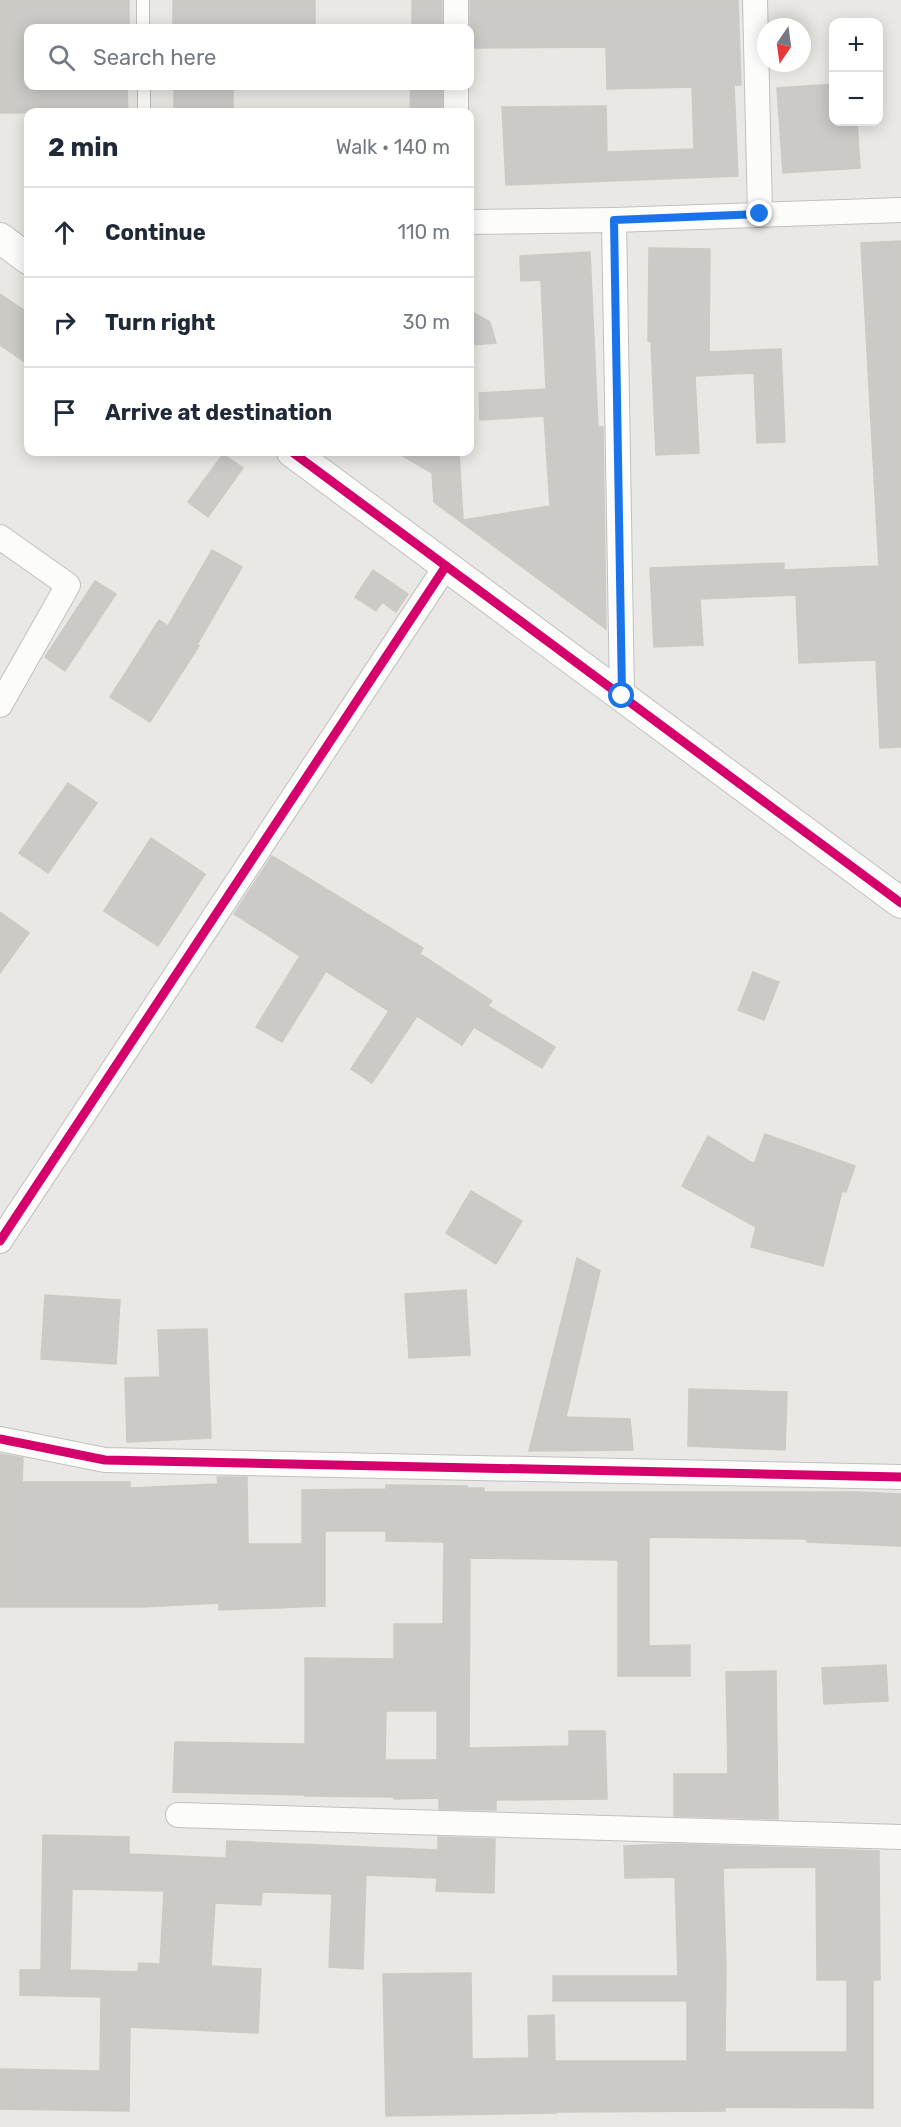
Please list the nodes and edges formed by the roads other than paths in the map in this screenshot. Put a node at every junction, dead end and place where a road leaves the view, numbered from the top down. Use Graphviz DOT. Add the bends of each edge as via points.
graph roads {
  1 [pos="143,0"];
  2 [pos="456,0"];
  3 [pos="755,0"];
  4 [pos="143,24"];
  5 [pos="456,24"];
  6 [pos="144,90"];
  7 [pos="456,90"];
  8 [pos="144,108"];
  9 [pos="456,108"];
  10 [pos="901,210"];
  11 [pos="760,214"];
  12 [pos="614,220"];
  13 [pos="474,222"];
  14 [pos="0,238"];
  15 [pos="24,256"];
  16 [pos="297,456"];
  17 [pos="0,537"];
  18 [pos="446,566"];
  19 [pos="622,696"];
  20 [pos="0,705"];
  21 [pos="901,903"];
  22 [pos="0,1241"];
  23 [pos="0,1440"];
  24 [pos="901,1477"];
  25 [pos="178,1815"];
  26 [pos="901,1837"];
  1 -- 4 [label="lane"];
  2 -- 5 [label="street"];
  3 -- 11 [label="street"];
  6 -- 8 [label="lane"];
  7 -- 9 [label="street"];
  10 -- 11 [label="street"];
  11 -- 12 [label="street"];
  12 -- 13 [label="street"];
  12 -- 19 [label="street"];
  14 -- 15 [label="street"];
  16 -- 18 [label="street"];
  17 -- 20 [label="street" via="68,585"];
  18 -- 19 [label="street"];
  18 -- 22 [label="street"];
  19 -- 21 [label="street"];
  23 -- 24 [label="street" via="105,1460"];
  25 -- 26 [label="street"];
}
